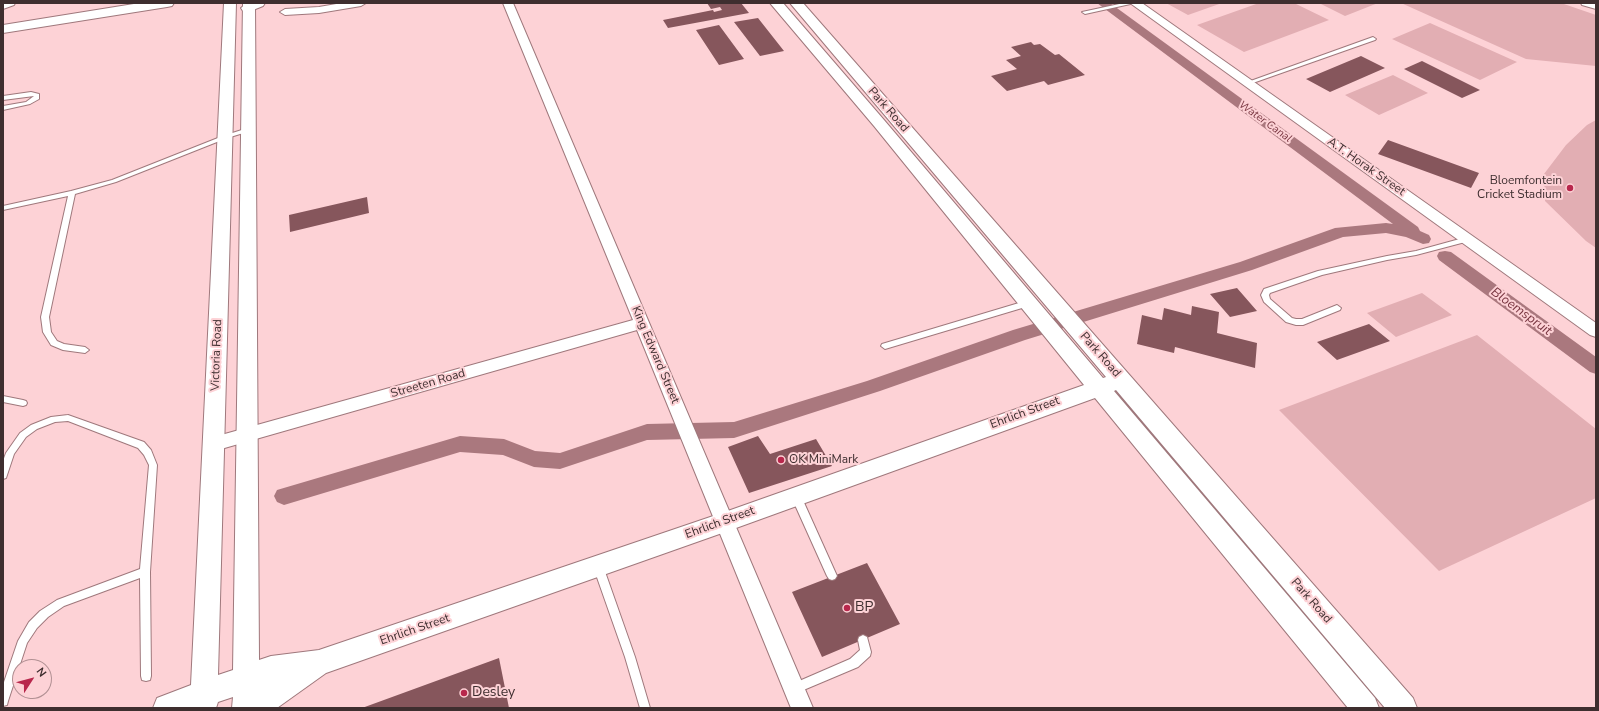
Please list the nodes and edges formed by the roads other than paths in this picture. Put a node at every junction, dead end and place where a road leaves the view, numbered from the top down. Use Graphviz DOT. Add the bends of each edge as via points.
graph roads {
  1 [pos="10,3"];
  2 [pos="101,3"];
  3 [pos="166,3"];
  4 [pos="230,3"];
  5 [pos="361,3"];
  6 [pos="508,3"];
  7 [pos="776,3"];
  8 [pos="796,3"];
  9 [pos="1131,3"];
  10 [pos="1135,3"];
  11 [pos="1586,3"];
  12 [pos="252,5"];
  13 [pos="3,6"];
  14 [pos="1596,6"];
  15 [pos="1087,11"];
  16 [pos="285,12"];
  17 [pos="3,20"];
  18 [pos="3,29"];
  19 [pos="1373,39"];
  20 [pos="248,77"];
  21 [pos="226,83"];
  22 [pos="1248,83"];
  23 [pos="3,98"];
  24 [pos="3,108"];
  25 [pos="248,130"];
  26 [pos="225,138"];
  27 [pos="72,193"];
  28 [pos="3,208"];
  29 [pos="248,223"];
  30 [pos="222,228"];
  31 [pos="1467,239"];
  32 [pos="1032,306"];
  33 [pos="1337,308"];
  34 [pos="247,309"];
  35 [pos="218,320"];
  36 [pos="642,323"];
  37 [pos="1596,331"];
  38 [pos="885,346"];
  39 [pos="85,350"];
  40 [pos="1121,380"];
  41 [pos="1098,387"];
  42 [pos="3,399"];
  43 [pos="23,403"];
  44 [pos="247,435"];
  45 [pos="214,444"];
  46 [pos="3,474"];
  47 [pos="796,496"];
  48 [pos="725,522"];
  49 [pos="598,565"];
  50 [pos="145,572"];
  51 [pos="832,576"];
  52 [pos="863,640"];
  53 [pos="319,663"];
  54 [pos="146,676"];
  55 [pos="246,678"];
  56 [pos="794,689"];
  57 [pos="3,701"];
  58 [pos="205,701"];
  59 [pos="168,708"];
  60 [pos="246,708"];
  61 [pos="251,708"];
  62 [pos="645,708"];
  63 [pos="802,708"];
  64 [pos="1365,708"];
  65 [pos="1403,708"];
  1 -- 13 [label="street"];
  2 -- 17 [label="highway"];
  3 -- 18 [label="highway"];
  4 -- 21 [label="street, Victoria Road"];
  5 -- 16 [label="street" via="319,10"];
  6 -- 36 [label="street, King Edward Street"];
  7 -- 32 [label="street, Park Road"];
  8 -- 40 [label="street, Park Road"];
  9 -- 15 [label="lane"];
  10 -- 22 [label="street, A.T. Horak Street"];
  11 -- 14 [label="street"];
  12 -- 20 [label="street"];
  19 -- 22 [label="lane"];
  20 -- 21 [label="street"];
  20 -- 25 [label="street"];
  21 -- 26 [label="street, Victoria Road"];
  22 -- 31 [label="street, A.T. Horak Street"];
  23 -- 24 [label="lane" via="37,95 37,98 28,103"];
  25 -- 26 [label="lane"];
  25 -- 29 [label="street"];
  26 -- 27 [label="lane" via="126,176"];
  26 -- 30 [label="street, Victoria Road"];
  27 -- 28 [label="lane"];
  27 -- 39 [label="lane" via="45,317 47,332 54,342 63,347"];
  29 -- 30 [label="street"];
  29 -- 34 [label="street"];
  30 -- 35 [label="street, Victoria Road"];
  31 -- 33 [label="lane" via="1416,253 1321,273 1268,291 1265,296 1289,320 1296,322 1303,322"];
  31 -- 37 [label="street, A.T. Horak Street"];
  32 -- 38 [label="lane"];
  32 -- 41 [label="street, Park Road"];
  34 -- 35 [label="street"];
  34 -- 44 [label="street"];
  35 -- 45 [label="street, Victoria Road"];
  36 -- 44 [label="street, Streeten Road"];
  36 -- 48 [label="street, King Edward Street"];
  40 -- 41 [label="street, Ehrlich Street"];
  40 -- 65 [label="street, Park Road"];
  41 -- 47 [label="street, Ehrlich Street"];
  41 -- 64 [label="street, Park Road"];
  42 -- 43 [label="lane"];
  44 -- 45 [label="street, Streeten Road"];
  44 -- 55 [label="street"];
  45 -- 58 [label="street, Victoria Road"];
  46 -- 50 [label="lane" via="10,453 23,435 34,427 54,419 68,418 140,445 148,453 153,465"];
  47 -- 48 [label="street, Ehrlich Street"];
  47 -- 51 [label="lane"];
  48 -- 49 [label="street, Ehrlich Street"];
  48 -- 56 [label="street, King Edward Street"];
  49 -- 53 [label="street, Ehrlich Street"];
  49 -- 62 [label="lane"];
  50 -- 54 [label="lane"];
  50 -- 57 [label="lane" via="61,603 44,614 23,641"];
  52 -- 56 [label="lane" via="866,652 854,663"];
  53 -- 55 [label="street, Ehrlich Street" via="271,669"];
  53 -- 61 [label="street, Ehrlich Street"];
  55 -- 58 [label="street, Ehrlich Street"];
  55 -- 60 [label="street"];
  56 -- 63 [label="street, King Edward Street"];
  58 -- 59 [label="street, Ehrlich Street"];
}
